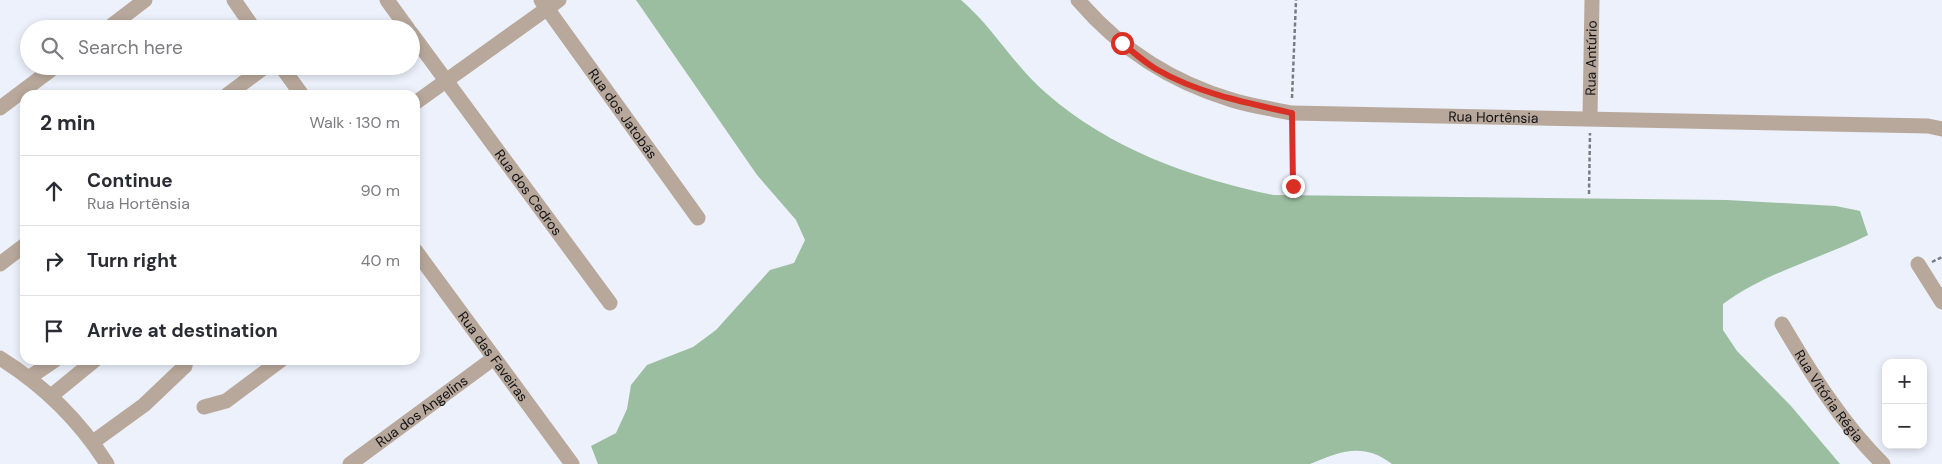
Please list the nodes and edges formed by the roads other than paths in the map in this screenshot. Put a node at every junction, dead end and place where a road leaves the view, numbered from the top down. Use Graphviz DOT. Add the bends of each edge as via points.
graph roads {
  1 [pos="145,0"];
  2 [pos="234,0"];
  3 [pos="388,0"];
  4 [pos="1078,0"];
  5 [pos="1592,0"];
  6 [pos="549,3"];
  7 [pos="119,20"];
  8 [pos="248,20"];
  9 [pos="402,20"];
  10 [pos="420,45"];
  11 [pos="44,75"];
  12 [pos="254,75"];
  13 [pos="288,75"];
  14 [pos="446,81"];
  15 [pos="24,90"];
  16 [pos="234,90"];
  17 [pos="298,90"];
  18 [pos="20,93"];
  19 [pos="420,99"];
  20 [pos="0,108"];
  21 [pos="1590,117"];
  22 [pos="1942,130"];
  23 [pos="698,218"];
  24 [pos="20,249"];
  25 [pos="420,260"];
  26 [pos="0,264"];
  27 [pos="1918,264"];
  28 [pos="1942,302"];
  29 [pos="610,303"];
  30 [pos="1782,324"];
  31 [pos="0,358"];
  32 [pos="494,358"];
  33 [pos="48,365"];
  34 [pos="84,365"];
  35 [pos="185,365"];
  36 [pos="274,365"];
  37 [pos="30,377"];
  38 [pos="51,396"];
  39 [pos="204,407"];
  40 [pos="93,442"];
  41 [pos="567,462"];
  42 [pos="107,464"];
  43 [pos="350,464"];
  44 [pos="1883,464"];
  1 -- 7 [label="street"];
  2 -- 8 [label="street"];
  3 -- 9 [label="street"];
  4 -- 21 [label="street, Rua Hortênsia" via="1122,43 1156,69 1232,100 1292,113"];
  5 -- 21 [label="street, Rua Antúrio"];
  6 -- 14 [label="street"];
  6 -- 23 [label="street, Rua dos Jatobás"];
  10 -- 14 [label="street, Rua dos Cedros"];
  11 -- 15 [label="street"];
  12 -- 16 [label="street"];
  13 -- 17 [label="street"];
  14 -- 19 [label="street"];
  14 -- 29 [label="street, Rua dos Cedros"];
  18 -- 20 [label="street"];
  21 -- 22 [label="street, Rua Hortênsia" via="1928,126"];
  24 -- 26 [label="street"];
  25 -- 32 [label="street, Rua das Faveiras"];
  27 -- 28 [label="street"];
  30 -- 44 [label="street, Rua Vitória Régia" via="1839,413"];
  31 -- 37 [label="street"];
  32 -- 41 [label="street, Rua das Faveiras"];
  32 -- 43 [label="street, Rua dos Angelins"];
  33 -- 37 [label="street"];
  34 -- 38 [label="street"];
  35 -- 40 [label="street" via="170,382"];
  36 -- 39 [label="street" via="226,401"];
  37 -- 38 [label="street"];
  38 -- 40 [label="street"];
  40 -- 42 [label="street"];
}
